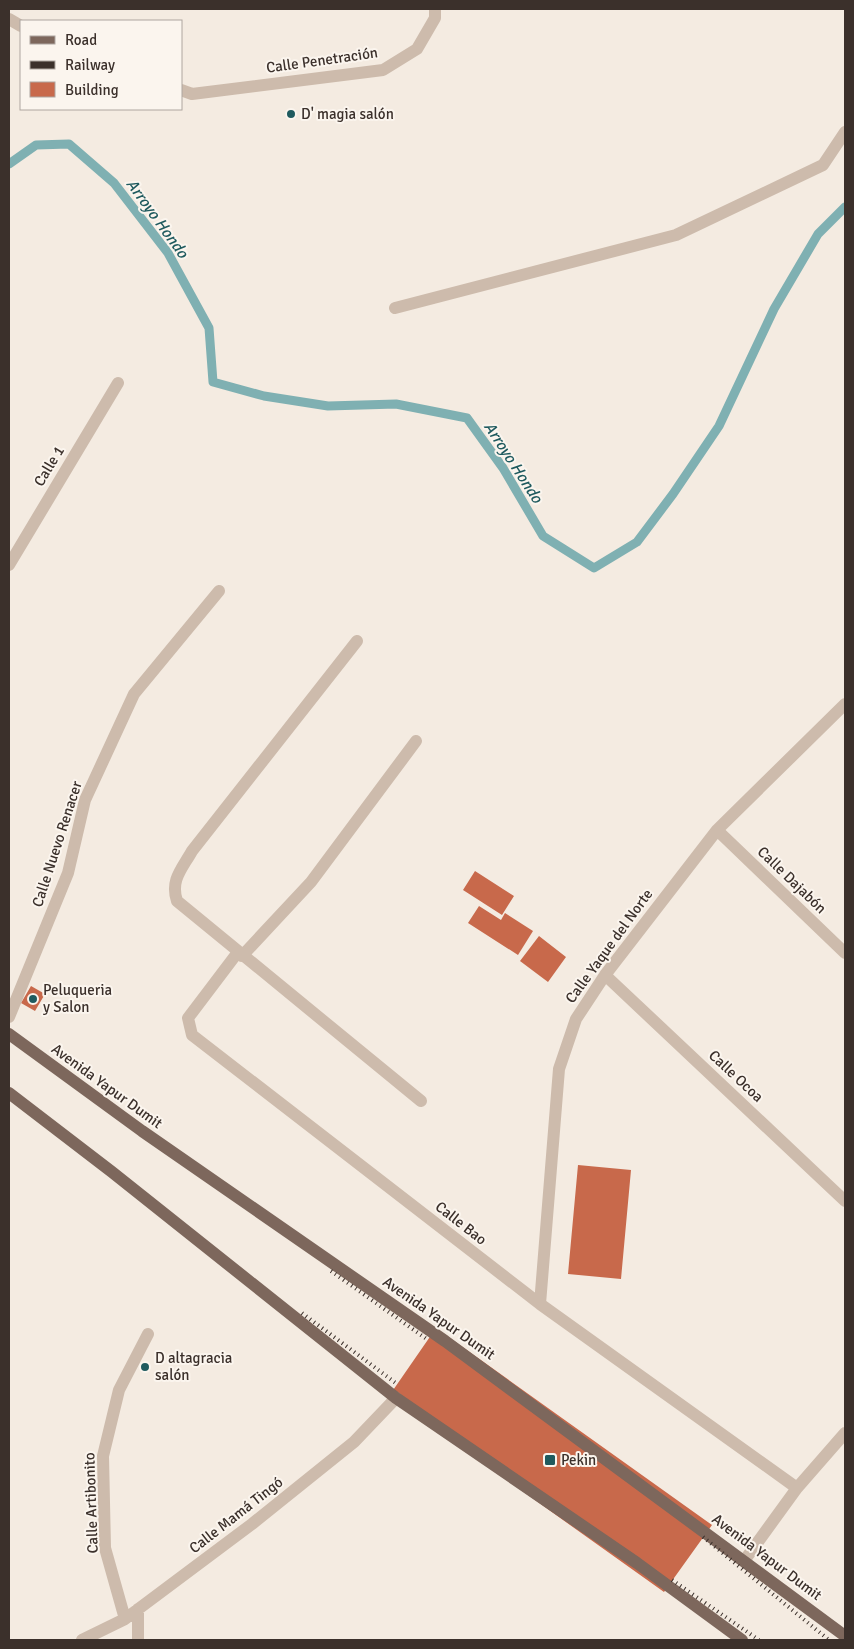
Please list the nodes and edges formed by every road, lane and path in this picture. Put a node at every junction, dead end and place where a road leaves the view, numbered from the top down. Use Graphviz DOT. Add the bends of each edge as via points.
graph roads {
  1 [pos="435,9"];
  2 [pos="9,19"];
  3 [pos="20,25"];
  4 [pos="182,90"];
  5 [pos="845,132"];
  6 [pos="395,308"];
  7 [pos="118,383"];
  8 [pos="9,565"];
  9 [pos="219,591"];
  10 [pos="357,640"];
  11 [pos="845,704"];
  12 [pos="416,741"];
  13 [pos="717,830"];
  14 [pos="845,953"];
  15 [pos="240,954"];
  16 [pos="605,975"];
  17 [pos="9,1018"];
  18 [pos="9,1034"];
  19 [pos="9,1093"];
  20 [pos="421,1101"];
  21 [pos="845,1201"];
  22 [pos="540,1304"];
  23 [pos="148,1334"];
  24 [pos="396,1398"];
  25 [pos="845,1433"];
  26 [pos="797,1488"];
  27 [pos="744,1561"];
  28 [pos="138,1609"];
  29 [pos="126,1619"];
  30 [pos="845,1636"];
  31 [pos="82,1640"];
  32 [pos="138,1640"];
  33 [pos="742,1640"];
  1 -- 4 [label="street, Calle Penetración" via="435,18 418,49 382,70 192,94"];
  2 -- 3 [label="street"];
  5 -- 6 [label="street" via="824,164 676,235"];
  7 -- 8 [label="street, Calle 1"];
  9 -- 17 [label="street, Calle Nuevo Renacer" via="134,694 85,800 68,873"];
  10 -- 15 [label="street" via="192,850 176,880 173,889 177,901"];
  11 -- 13 [label="street, Calle Yaque del Norte"];
  12 -- 15 [label="street" via="311,882"];
  13 -- 14 [label="street, Calle Dajabón"];
  13 -- 16 [label="street, Calle Yaque del Norte"];
  15 -- 20 [label="street"];
  15 -- 22 [label="street, Calle Bao" via="188,1018 192,1035"];
  16 -- 21 [label="street, Calle Ocoa"];
  16 -- 22 [label="street, Calle Yaque del Norte" via="576,1019 559,1069"];
  18 -- 27 [label="main road, Avenida Yapur Dumit" via="142,1132 453,1346"];
  19 -- 24 [label="main road"];
  22 -- 26 [label="street, Calle Bao"];
  23 -- 29 [label="street, Calle Artibonito" via="119,1390 103,1456 105,1548"];
  24 -- 28 [label="street, Calle Mamá Tingó" via="354,1442"];
  24 -- 33 [label="main road" via="622,1552"];
  25 -- 26 [label="street"];
  26 -- 27 [label="street"];
  27 -- 30 [label="main road, Avenida Yapur Dumit"];
  28 -- 29 [label="street, Calle Mamá Tingó"];
  28 -- 32 [label="street"];
  29 -- 31 [label="street, Calle Mamá Tingó"];
}
